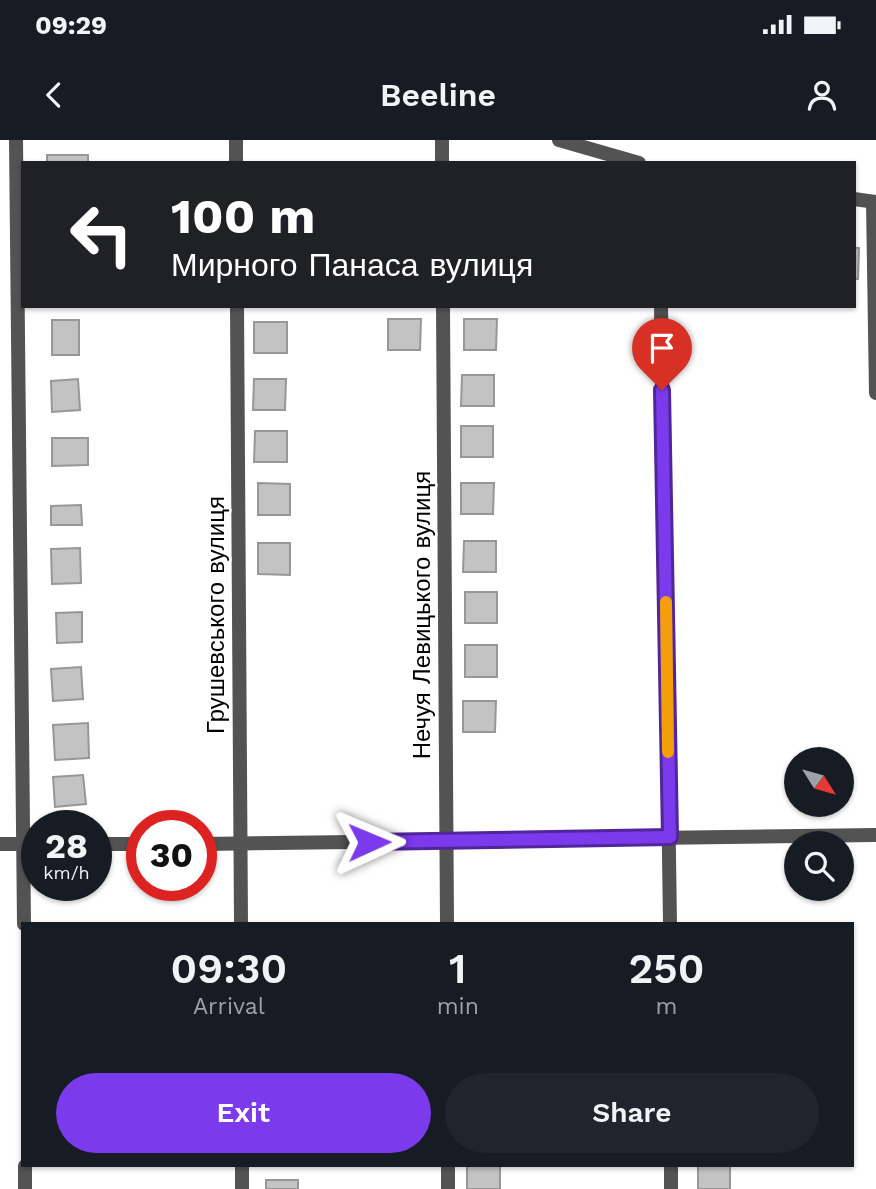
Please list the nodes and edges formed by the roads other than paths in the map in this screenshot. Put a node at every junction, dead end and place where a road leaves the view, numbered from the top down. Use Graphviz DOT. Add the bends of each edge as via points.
graph roads {
  1 [pos="16,140"];
  2 [pos="236,140"];
  3 [pos="442,140"];
  4 [pos="559,140"];
  5 [pos="236,161"];
  6 [pos="442,161"];
  7 [pos="632,161"];
  8 [pos="856,199"];
  9 [pos="875,202"];
  10 [pos="237,308"];
  11 [pos="443,308"];
  12 [pos="660,308"];
  13 [pos="876,393"];
  14 [pos="29,810"];
  15 [pos="876,835"];
  16 [pos="670,837"];
  17 [pos="446,841"];
  18 [pos="0,844"];
  19 [pos="21,844"];
  20 [pos="217,844"];
  21 [pos="241,844"];
  22 [pos="26,901"];
  23 [pos="24,922"];
  24 [pos="241,922"];
  25 [pos="447,922"];
  26 [pos="670,922"];
  27 [pos="25,1167"];
  28 [pos="242,1167"];
  29 [pos="448,1167"];
  30 [pos="671,1167"];
  31 [pos="25,1189"];
  32 [pos="242,1189"];
  33 [pos="448,1189"];
  34 [pos="671,1189"];
  1 -- 14 [label="street"];
  2 -- 5 [label="street"];
  3 -- 6 [label="street"];
  4 -- 7 [label="street"];
  8 -- 9 [label="street"];
  9 -- 13 [label="street"];
  10 -- 21 [label="street, Грушевського вулиця"];
  11 -- 17 [label="street, Нечуя Левицького вулиця"];
  12 -- 16 [label="street"];
  15 -- 16 [label="street"];
  16 -- 17 [label="street"];
  16 -- 26 [label="street"];
  17 -- 21 [label="street"];
  17 -- 25 [label="street, Нечуя Левицького вулиця"];
  18 -- 19 [label="street"];
  20 -- 21 [label="street"];
  21 -- 24 [label="street, Грушевського вулиця"];
  22 -- 23 [label="street"];
  27 -- 31 [label="street"];
  28 -- 32 [label="street"];
  29 -- 33 [label="street"];
  30 -- 34 [label="street"];
}
